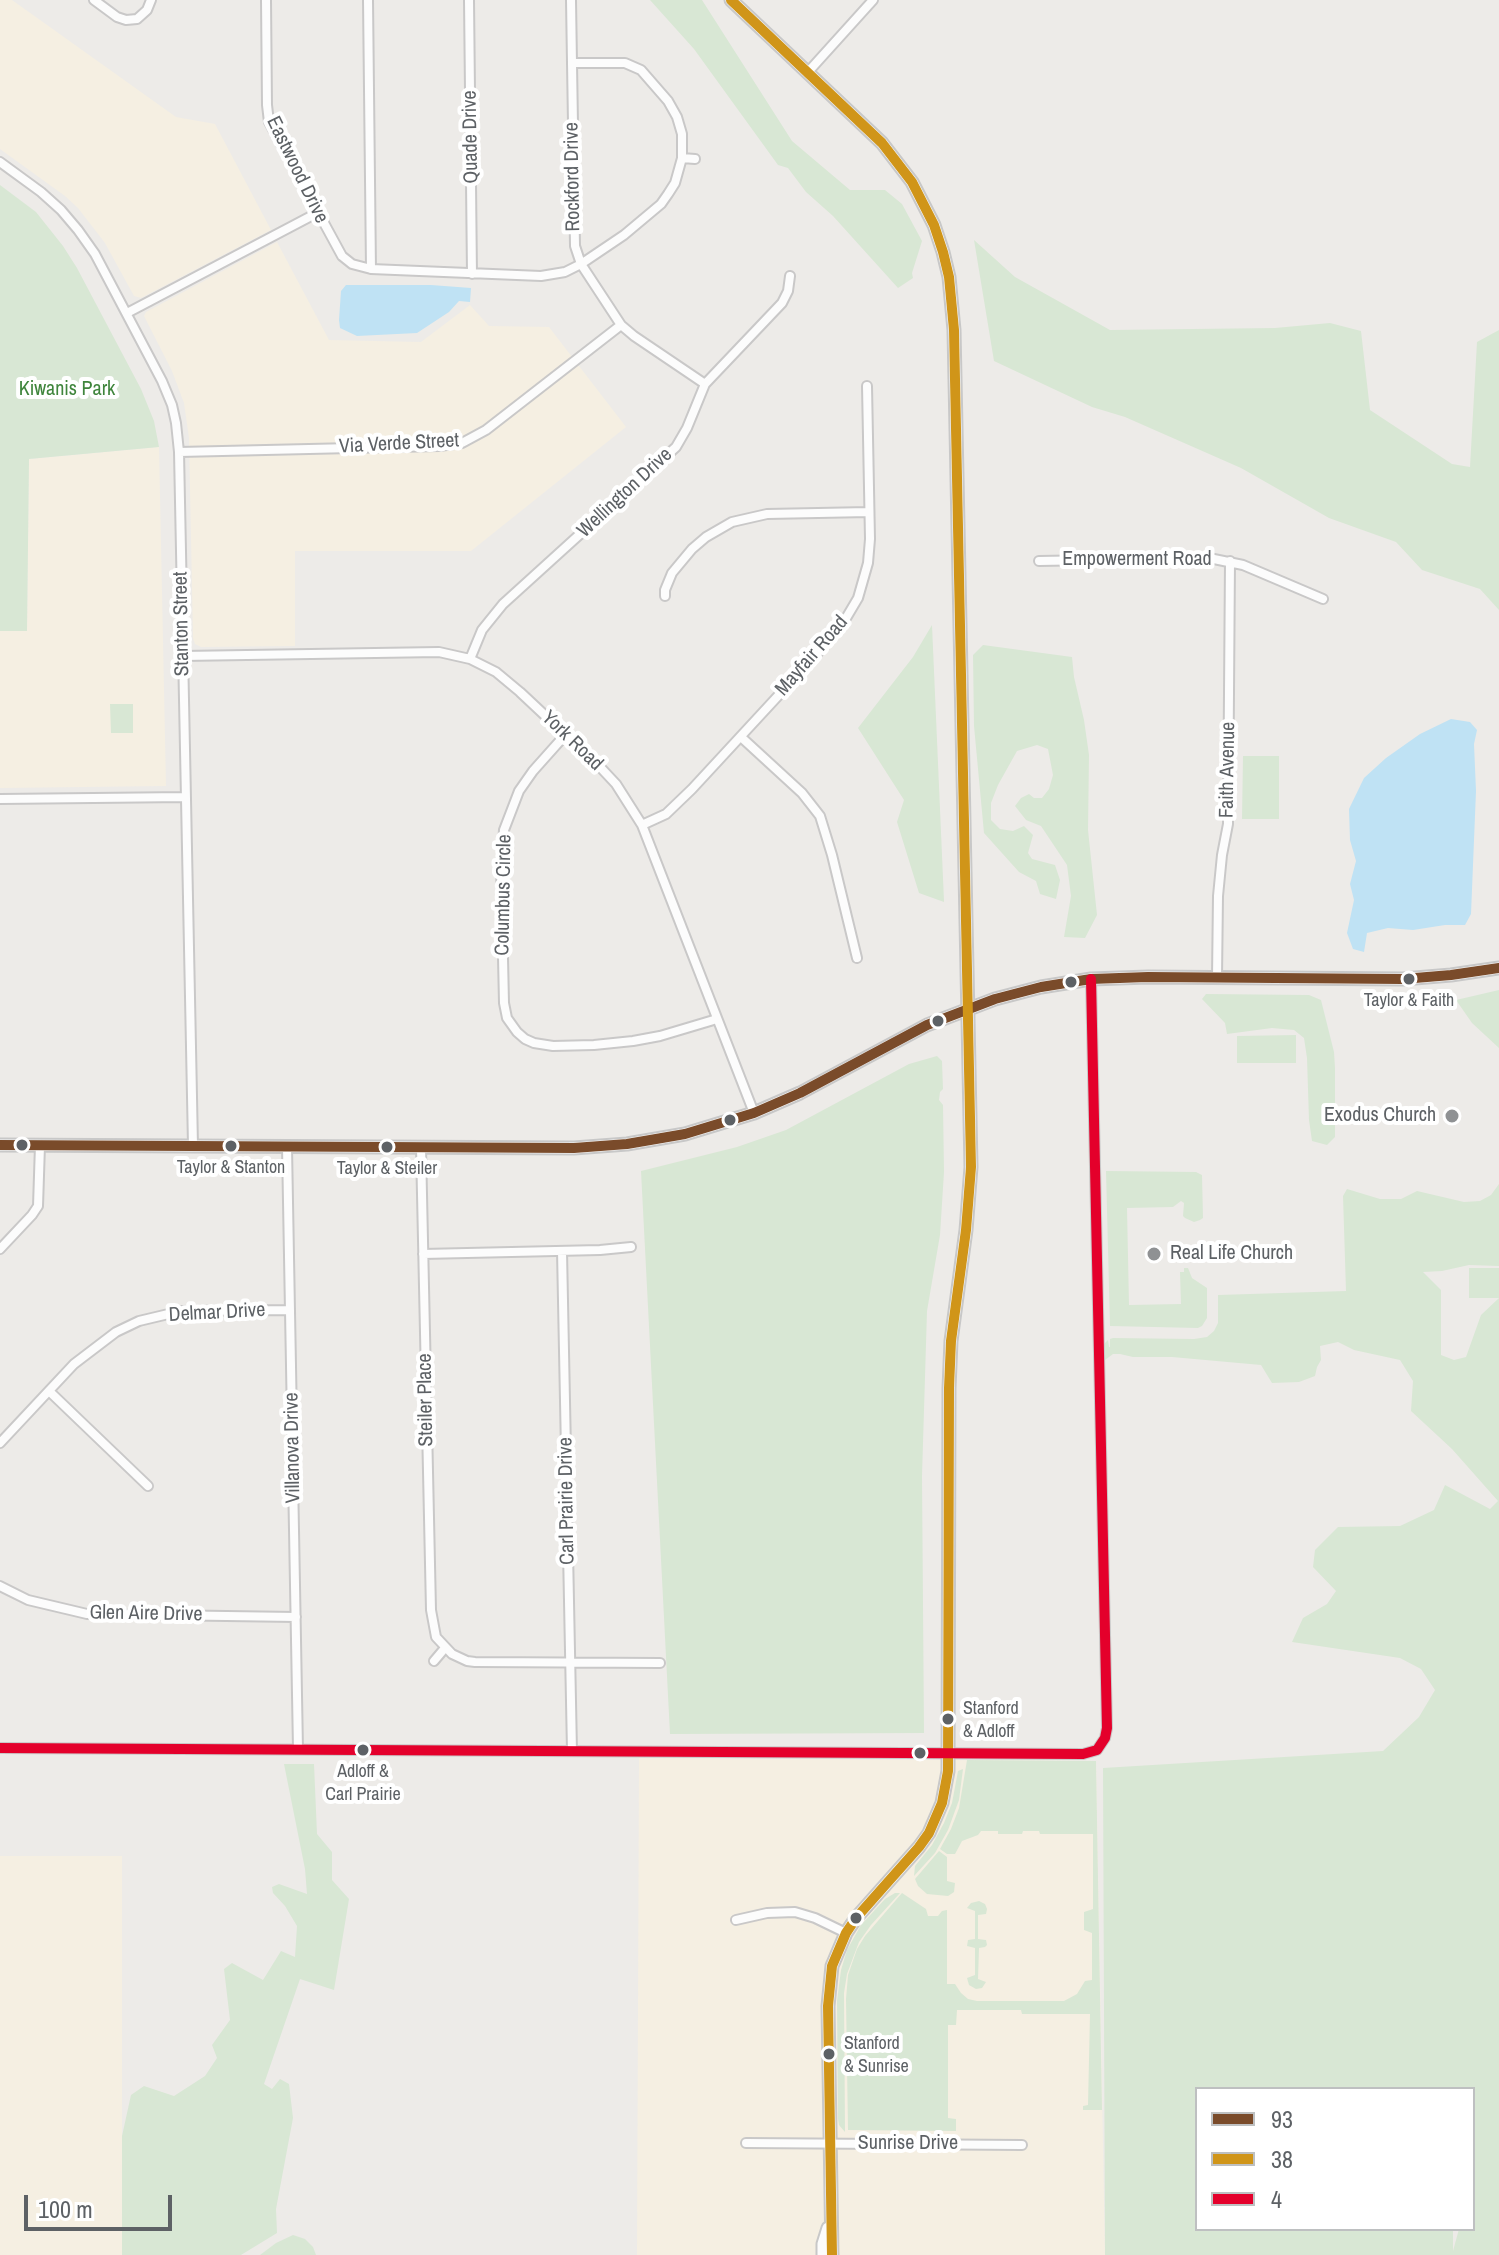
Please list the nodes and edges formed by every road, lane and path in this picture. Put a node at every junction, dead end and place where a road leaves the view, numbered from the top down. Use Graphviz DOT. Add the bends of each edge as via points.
graph roads {
  1 [pos="94,0"];
  2 [pos="151,0"];
  3 [pos="266,0"];
  4 [pos="368,0"];
  5 [pos="469,0"];
  6 [pos="571,0"];
  7 [pos="731,0"];
  8 [pos="873,0"];
  9 [pos="572,63"];
  10 [pos="808,72"];
  11 [pos="682,158"];
  12 [pos="695,159"];
  13 [pos="0,162"];
  14 [pos="317,213"];
  15 [pos="581,264"];
  16 [pos="371,269"];
  17 [pos="472,274"];
  18 [pos="790,276"];
  19 [pos="127,313"];
  20 [pos="621,325"];
  21 [pos="705,384"];
  22 [pos="867,386"];
  23 [pos="179,452"];
  24 [pos="869,512"];
  25 [pos="1039,561"];
  26 [pos="1230,561"];
  27 [pos="665,596"];
  28 [pos="1323,599"];
  29 [pos="183,656"];
  30 [pos="470,659"];
  31 [pos="566,734"];
  32 [pos="741,737"];
  33 [pos="186,797"];
  34 [pos="0,799"];
  35 [pos="642,825"];
  36 [pos="857,958"];
  37 [pos="1499,968"];
  38 [pos="1217,977"];
  39 [pos="1091,979"];
  40 [pos="968,1009"];
  41 [pos="717,1019"];
  42 [pos="754,1113"];
  43 [pos="0,1145"];
  44 [pos="40,1145"];
  45 [pos="193,1146"];
  46 [pos="287,1147"];
  47 [pos="421,1148"];
  48 [pos="631,1247"];
  49 [pos="0,1249"];
  50 [pos="562,1251"];
  51 [pos="423,1254"];
  52 [pos="290,1310"];
  53 [pos="49,1391"];
  54 [pos="0,1443"];
  55 [pos="148,1486"];
  56 [pos="0,1586"];
  57 [pos="296,1617"];
  58 [pos="445,1648"];
  59 [pos="434,1661"];
  60 [pos="570,1662"];
  61 [pos="660,1663"];
  62 [pos="0,1748"];
  63 [pos="298,1749"];
  64 [pos="572,1751"];
  65 [pos="949,1752"];
  66 [pos="736,1920"];
  67 [pos="846,1933"];
  68 [pos="746,2143"];
  69 [pos="830,2143"];
  70 [pos="1022,2145"];
  71 [pos="831,2220"];
  72 [pos="823,2255"];
  73 [pos="832,2255"];
  1 -- 2 [label="street" via="126,20 137,19"];
  3 -- 14 [label="street, Eastwood Drive" via="269,122"];
  4 -- 16 [label="street"];
  5 -- 17 [label="street, Quade Drive"];
  6 -- 9 [label="street, Rockford Drive"];
  7 -- 10 [label="main road"];
  8 -- 10 [label="street"];
  9 -- 11 [label="street" via="625,63 641,70 677,117"];
  9 -- 15 [label="street, Rockford Drive" via="574,225"];
  10 -- 40 [label="main road" via="906,173 934,225 949,277"];
  11 -- 12 [label="street"];
  11 -- 15 [label="street" via="675,183 661,204"];
  13 -- 19 [label="street, Stanton Street" via="70,220"];
  14 -- 16 [label="street, Eastwood Drive" via="342,256"];
  14 -- 19 [label="street"];
  15 -- 17 [label="street" via="541,276"];
  15 -- 20 [label="street, Rockford Drive"];
  16 -- 17 [label="street"];
  18 -- 21 [label="street, Wellington Drive" via="782,303"];
  19 -- 23 [label="street, Stanton Street" via="172,405"];
  20 -- 21 [label="street"];
  20 -- 23 [label="street, Via Verde Street" via="462,443"];
  21 -- 30 [label="street, Wellington Drive" via="670,454 503,604 482,630"];
  22 -- 24 [label="street, Mayfair Road"];
  23 -- 29 [label="street, Stanton Street"];
  24 -- 27 [label="street" via="767,514 732,522 692,549 672,573"];
  24 -- 32 [label="street, Mayfair Road" via="868,563 852,608"];
  25 -- 26 [label="street, Empowerment Road"];
  26 -- 28 [label="street, Empowerment Road"];
  26 -- 38 [label="street, Faith Avenue" via="1228,824 1218,896"];
  29 -- 30 [label="street, York Road" via="424,651"];
  29 -- 33 [label="street, Stanton Street"];
  30 -- 31 [label="street, York Road" via="496,672"];
  31 -- 35 [label="street, York Road" via="616,784"];
  31 -- 41 [label="street, Columbus Circle" via="533,771 507,817 501,855 505,1011 511,1025 534,1043 594,1045 660,1036"];
  32 -- 35 [label="street, Mayfair Road" via="678,804"];
  32 -- 36 [label="street" via="820,816"];
  33 -- 34 [label="street"];
  33 -- 45 [label="street, Stanton Street"];
  35 -- 41 [label="street, York Road"];
  37 -- 38 [label="main road" via="1403,979"];
  38 -- 39 [label="main road"];
  39 -- 40 [label="main road" via="1016,992"];
  39 -- 65 [label="street" via="1107,1728 1097,1750 1083,1754"];
  40 -- 42 [label="main road"];
  40 -- 65 [label="main road" via="971,1167 949,1388"];
  41 -- 42 [label="street, York Road"];
  42 -- 47 [label="main road" via="685,1134 627,1144"];
  43 -- 44 [label="main road"];
  44 -- 45 [label="main road"];
  44 -- 49 [label="street" via="38,1206"];
  45 -- 46 [label="main road"];
  46 -- 47 [label="main road"];
  46 -- 52 [label="street, Villanova Drive"];
  47 -- 51 [label="street, Steiler Place"];
  48 -- 50 [label="street"];
  50 -- 51 [label="street"];
  50 -- 60 [label="street, Carl Prairie Drive"];
  51 -- 58 [label="street, Steiler Place" via="432,1622"];
  52 -- 53 [label="street, Delmar Drive" via="181,1311 139,1321 93,1348"];
  52 -- 57 [label="street, Villanova Drive"];
  53 -- 54 [label="street, Delmar Drive"];
  53 -- 55 [label="street"];
  56 -- 57 [label="street, Glen Aire Drive" via="28,1600 87,1614"];
  57 -- 63 [label="street, Villanova Drive"];
  58 -- 59 [label="street"];
  58 -- 60 [label="street" via="475,1662"];
  60 -- 61 [label="street"];
  60 -- 64 [label="street, Carl Prairie Drive"];
  62 -- 63 [label="street"];
  63 -- 64 [label="street"];
  64 -- 65 [label="street"];
  65 -- 67 [label="main road" via="947,1783 929,1833"];
  66 -- 67 [label="street" via="795,1912"];
  67 -- 69 [label="main road" via="828,1991"];
  68 -- 69 [label="street, Sunrise Drive"];
  69 -- 70 [label="street, Sunrise Drive"];
  69 -- 71 [label="main road"];
  71 -- 72 [label="main road"];
  71 -- 73 [label="main road"];
}
